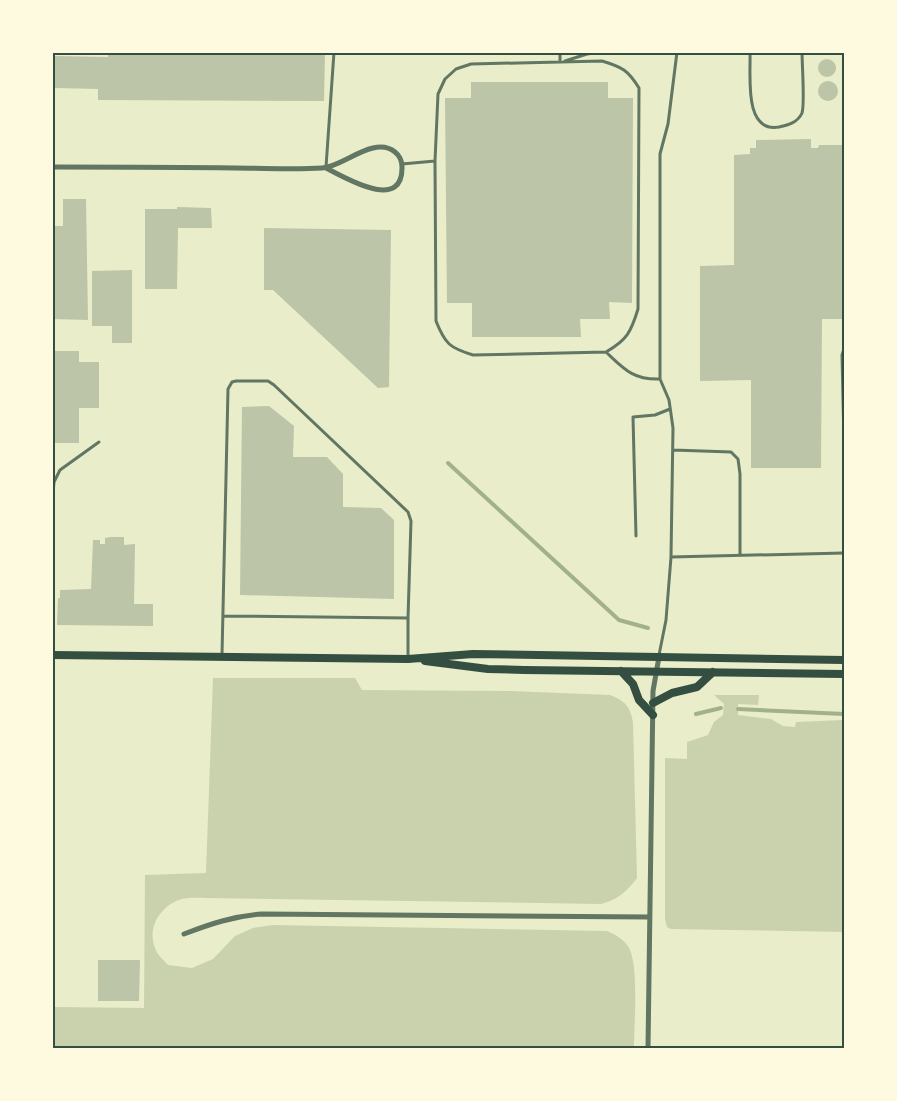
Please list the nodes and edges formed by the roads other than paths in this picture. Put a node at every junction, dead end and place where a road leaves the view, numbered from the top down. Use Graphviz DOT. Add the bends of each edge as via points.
graph roads {
  1 [pos="334,52"];
  2 [pos="560,52"];
  3 [pos="601,52"];
  4 [pos="677,52"];
  5 [pos="750,52"];
  6 [pos="802,52"];
  7 [pos="560,62"];
  8 [pos="435,161"];
  9 [pos="402,164"];
  10 [pos="52,167"];
  11 [pos="326,168"];
  12 [pos="844,349"];
  13 [pos="606,352"];
  14 [pos="660,379"];
  15 [pos="670,409"];
  16 [pos="99,442"];
  17 [pos="844,443"];
  18 [pos="673,450"];
  19 [pos="52,504"];
  20 [pos="636,536"];
  21 [pos="844,553"];
  22 [pos="740,555"];
  23 [pos="671,557"];
  24 [pos="224,616"];
  25 [pos="408,618"];
  26 [pos="52,655"];
  27 [pos="222,657"];
  28 [pos="659,657"];
  29 [pos="408,659"];
  30 [pos="844,660"];
  31 [pos="621,671"];
  32 [pos="656,671"];
  33 [pos="713,672"];
  34 [pos="844,674"];
  35 [pos="653,703"];
  36 [pos="653,715"];
  37 [pos="649,917"];
  38 [pos="184,934"];
  39 [pos="648,1048"];
  1 -- 11 [label="lane"];
  2 -- 7 [label="lane"];
  3 -- 7 [label="lane"];
  4 -- 14 [label="lane" via="660,154"];
  5 -- 6 [label="lane" via="752,110 759,122 776,128 793,123 802,112"];
  7 -- 8 [label="lane" via="471,64 456,69 438,94"];
  7 -- 13 [label="lane" via="616,65 630,73 639,88 638,309 631,331"];
  8 -- 9 [label="lane"];
  8 -- 13 [label="lane" via="436,321 454,350 473,355"];
  9 -- 11 [label="street" via="392,149 378,147"];
  9 -- 11 [label="street" via="396,186 379,191"];
  10 -- 11 [label="street"];
  12 -- 17 [label="lane"];
  13 -- 14 [label="lane" via="628,373"];
  14 -- 15 [label="lane"];
  15 -- 18 [label="lane"];
  15 -- 20 [label="lane" via="633,417"];
  16 -- 19 [label="lane" via="60,470 54,482"];
  18 -- 22 [label="lane" via="731,452 738,459"];
  18 -- 23 [label="lane"];
  21 -- 22 [label="lane"];
  22 -- 23 [label="lane"];
  23 -- 28 [label="lane"];
  24 -- 25 [label="lane"];
  24 -- 25 [label="lane" via="228,389 236,381 264,381 274,385 408,512"];
  24 -- 27 [label="lane"];
  25 -- 29 [label="lane"];
  26 -- 27 [label="main road"];
  27 -- 29 [label="main road"];
  28 -- 29 [label="main road" via="473,654"];
  28 -- 30 [label="main road"];
  28 -- 32 [label="street"];
  29 -- 31 [label="main road" via="488,669"];
  31 -- 32 [label="main road"];
  31 -- 36 [label="main road"];
  32 -- 33 [label="main road"];
  32 -- 35 [label="street"];
  33 -- 34 [label="main road"];
  33 -- 35 [label="main road" via="697,687"];
  35 -- 36 [label="street"];
  36 -- 37 [label="street"];
  37 -- 38 [label="street" via="262,914 217,921"];
  37 -- 39 [label="street"];
}
